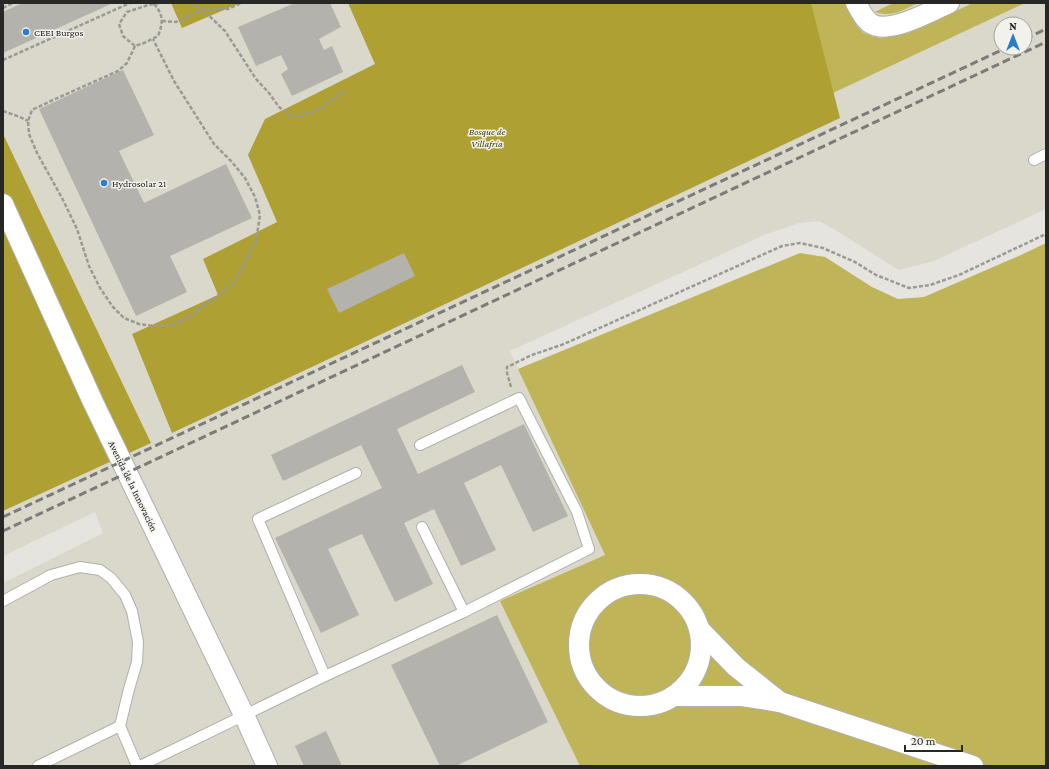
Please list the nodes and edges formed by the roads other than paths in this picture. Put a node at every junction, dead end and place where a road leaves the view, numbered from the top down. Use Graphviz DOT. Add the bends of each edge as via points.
graph roads {
  1 [pos="856,3"];
  2 [pos="949,3"];
  3 [pos="1046,154"];
  4 [pos="1034,160"];
  5 [pos="3,204"];
  6 [pos="420,445"];
  7 [pos="356,473"];
  8 [pos="422,527"];
  9 [pos="3,601"];
  10 [pos="464,612"];
  11 [pos="698,629"];
  12 [pos="325,676"];
  13 [pos="673,696"];
  14 [pos="780,702"];
  15 [pos="244,716"];
  16 [pos="120,726"];
  17 [pos="38,766"];
  18 [pos="138,766"];
  19 [pos="266,766"];
  20 [pos="973,766"];
  1 -- 2 [label="street" via="870,23 884,27 906,23"];
  3 -- 4 [label="lane"];
  5 -- 15 [label="street, Avenida de la Innovación" via="93,402"];
  6 -- 10 [label="lane" via="519,398 577,512 590,549"];
  7 -- 12 [label="lane" via="258,519"];
  8 -- 10 [label="lane"];
  9 -- 16 [label="lane" via="51,575 80,568 100,570 111,578 125,595 132,611 138,642 137,662"];
  10 -- 12 [label="lane"];
  11 -- 13 [label="street" via="701,636 700,656 694,675 681,691"];
  11 -- 13 [label="street" via="694,617 682,601 666,590 646,584 626,586 607,594 592,607 582,625 578,645 581,665 591,683 606,697 625,705 645,707 664,702"];
  11 -- 14 [label="street" via="736,667"];
  12 -- 15 [label="lane"];
  13 -- 14 [label="street" via="742,696"];
  14 -- 20 [label="street"];
  15 -- 18 [label="lane"];
  15 -- 19 [label="street, Avenida de la Innovación"];
  16 -- 17 [label="lane"];
  16 -- 18 [label="lane"];
}
